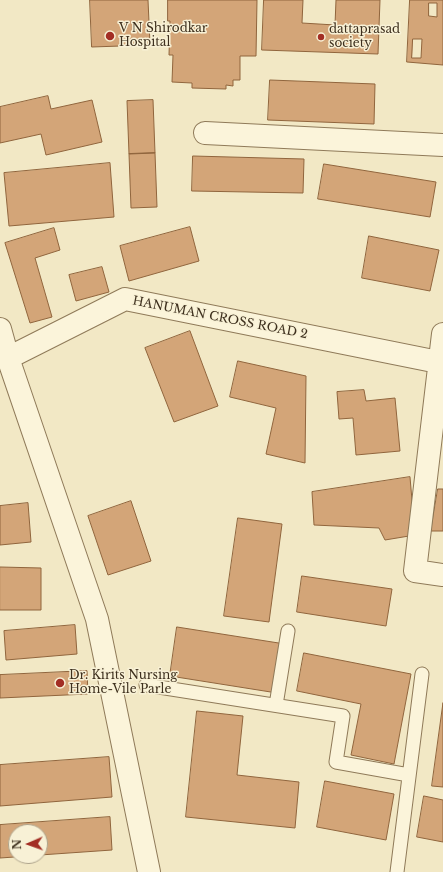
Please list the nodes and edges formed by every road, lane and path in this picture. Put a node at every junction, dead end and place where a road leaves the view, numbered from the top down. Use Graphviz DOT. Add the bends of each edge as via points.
graph roads {
  1 [pos="205,133"];
  2 [pos="443,145"];
  3 [pos="0,329"];
  4 [pos="443,334"];
  5 [pos="441,362"];
  6 [pos="7,370"];
  7 [pos="443,575"];
  8 [pos="288,631"];
  9 [pos="422,674"];
  10 [pos="146,685"];
  11 [pos="276,705"];
  12 [pos="409,775"];
  13 [pos="149,872"];
  14 [pos="397,872"];
  1 -- 2 [label="street"];
  3 -- 6 [label="street"];
  4 -- 5 [label="street"];
  5 -- 6 [label="street, HANUMAN CROSS ROAD 2" via="125,299"];
  5 -- 7 [label="street" via="415,571"];
  6 -- 13 [label="street" via="97,619"];
  8 -- 11 [label="lane"];
  9 -- 12 [label="lane"];
  10 -- 11 [label="lane"];
  11 -- 12 [label="lane" via="343,716 336,762"];
  12 -- 14 [label="lane"];
}
